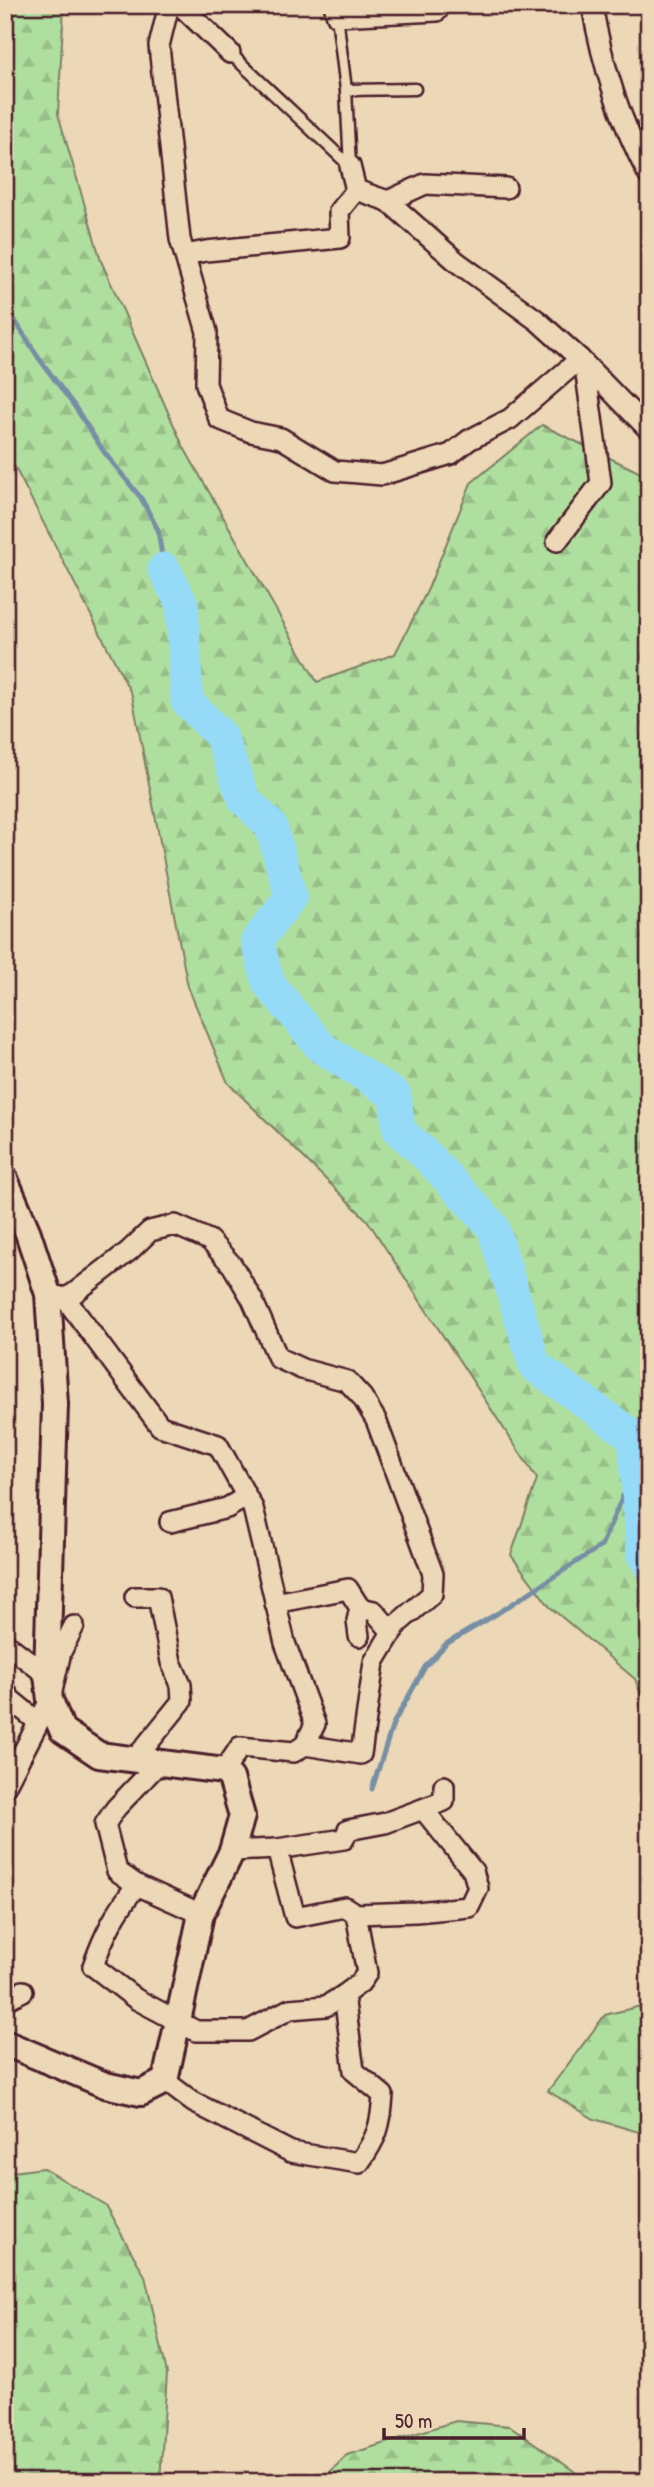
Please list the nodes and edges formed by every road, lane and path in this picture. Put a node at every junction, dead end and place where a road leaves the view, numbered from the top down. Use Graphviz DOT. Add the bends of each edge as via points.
graph roads {
  1 [pos="169,5"];
  2 [pos="180,5"];
  3 [pos="437,5"];
  4 [pos="592,5"];
  5 [pos="335,11"];
  6 [pos="230,53"];
  7 [pos="415,89"];
  8 [pos="346,90"];
  9 [pos="350,166"];
  10 [pos="649,176"];
  11 [pos="506,188"];
  12 [pos="356,190"];
  13 [pos="388,201"];
  14 [pos="185,255"];
  15 [pos="583,363"];
  16 [pos="649,430"];
  17 [pos="557,541"];
  18 [pos="5,1179"];
  19 [pos="57,1296"];
  20 [pos="246,1497"];
  21 [pos="170,1522"];
  22 [pos="135,1597"];
  23 [pos="275,1603"];
  24 [pos="360,1608"];
  25 [pos="74,1626"];
  26 [pos="392,1632"];
  27 [pos="359,1636"];
  28 [pos="5,1643"];
  29 [pos="47,1675"];
  30 [pos="5,1690"];
  31 [pos="50,1700"];
  32 [pos="38,1723"];
  33 [pos="305,1745"];
  34 [pos="148,1760"];
  35 [pos="224,1771"];
  36 [pos="444,1786"];
  37 [pos="5,1787"];
  38 [pos="423,1809"];
  39 [pos="277,1849"];
  40 [pos="232,1851"];
  41 [pos="136,1885"];
  42 [pos="201,1914"];
  43 [pos="356,1914"];
  44 [pos="344,1995"];
  45 [pos="178,2021"];
  46 [pos="5,2043"];
  47 [pos="165,2081"];
  1 -- 14 [label="street" via="159,46"];
  2 -- 6 [label="street"];
  3 -- 5 [label="street" via="437,11"];
  4 -- 10 [label="street" via="599,46 634,147"];
  5 -- 8 [label="lane"];
  6 -- 9 [label="lane"];
  7 -- 8 [label="lane"];
  8 -- 9 [label="lane"];
  9 -- 12 [label="street"];
  11 -- 13 [label="street" via="425,184"];
  12 -- 13 [label="street"];
  12 -- 14 [label="street" via="340,211 340,238"];
  13 -- 15 [label="street" via="457,261 538,321"];
  14 -- 15 [label="street" via="206,332 206,384 219,419 281,438 335,471 382,475 451,454 510,419"];
  15 -- 16 [label="street"];
  15 -- 17 [label="street" via="601,483"];
  18 -- 19 [label="street"];
  19 -- 20 [label="street" via="160,1426 218,1445"];
  19 -- 26 [label="street" via="103,1272 150,1231 175,1225 209,1240 232,1265 252,1299 278,1358 347,1381 376,1420 433,1574 432,1594"];
  19 -- 29 [label="street"];
  20 -- 21 [label="street" via="227,1508"];
  20 -- 23 [label="street" via="253,1508"];
  22 -- 34 [label="street" via="158,1597 181,1685 182,1701"];
  23 -- 24 [label="street" via="348,1589"];
  23 -- 33 [label="street" via="315,1724"];
  24 -- 26 [label="street" via="374,1611"];
  24 -- 27 [label="street"];
  25 -- 31 [label="street" via="61,1652"];
  26 -- 33 [label="street" via="374,1662 360,1754"];
  28 -- 29 [label="street"];
  29 -- 31 [label="street"];
  30 -- 32 [label="street"];
  31 -- 32 [label="street"];
  31 -- 34 [label="street" via="62,1730 99,1755"];
  32 -- 37 [label="street"];
  33 -- 35 [label="street" via="294,1752 240,1747"];
  34 -- 35 [label="street"];
  34 -- 41 [label="street" via="106,1824 117,1871"];
  35 -- 40 [label="street" via="231,1778 242,1816"];
  36 -- 38 [label="street" via="444,1801"];
  38 -- 39 [label="street" via="348,1830 344,1839"];
  38 -- 43 [label="street" via="473,1871 478,1888 469,1907"];
  39 -- 40 [label="street"];
  39 -- 43 [label="street" via="295,1917 345,1907"];
  40 -- 42 [label="street"];
  41 -- 42 [label="street"];
  41 -- 45 [label="street" via="105,1933 93,1966 136,1999"];
  42 -- 45 [label="street"];
  43 -- 44 [label="street" via="367,1973"];
  44 -- 45 [label="street" via="326,2006 290,2009 248,2031 196,2031"];
  44 -- 47 [label="street" via="354,2071 383,2095 374,2143 359,2163 291,2151 193,2102"];
  45 -- 47 [label="street"];
  46 -- 47 [label="street" via="105,2085 141,2093"];
}
